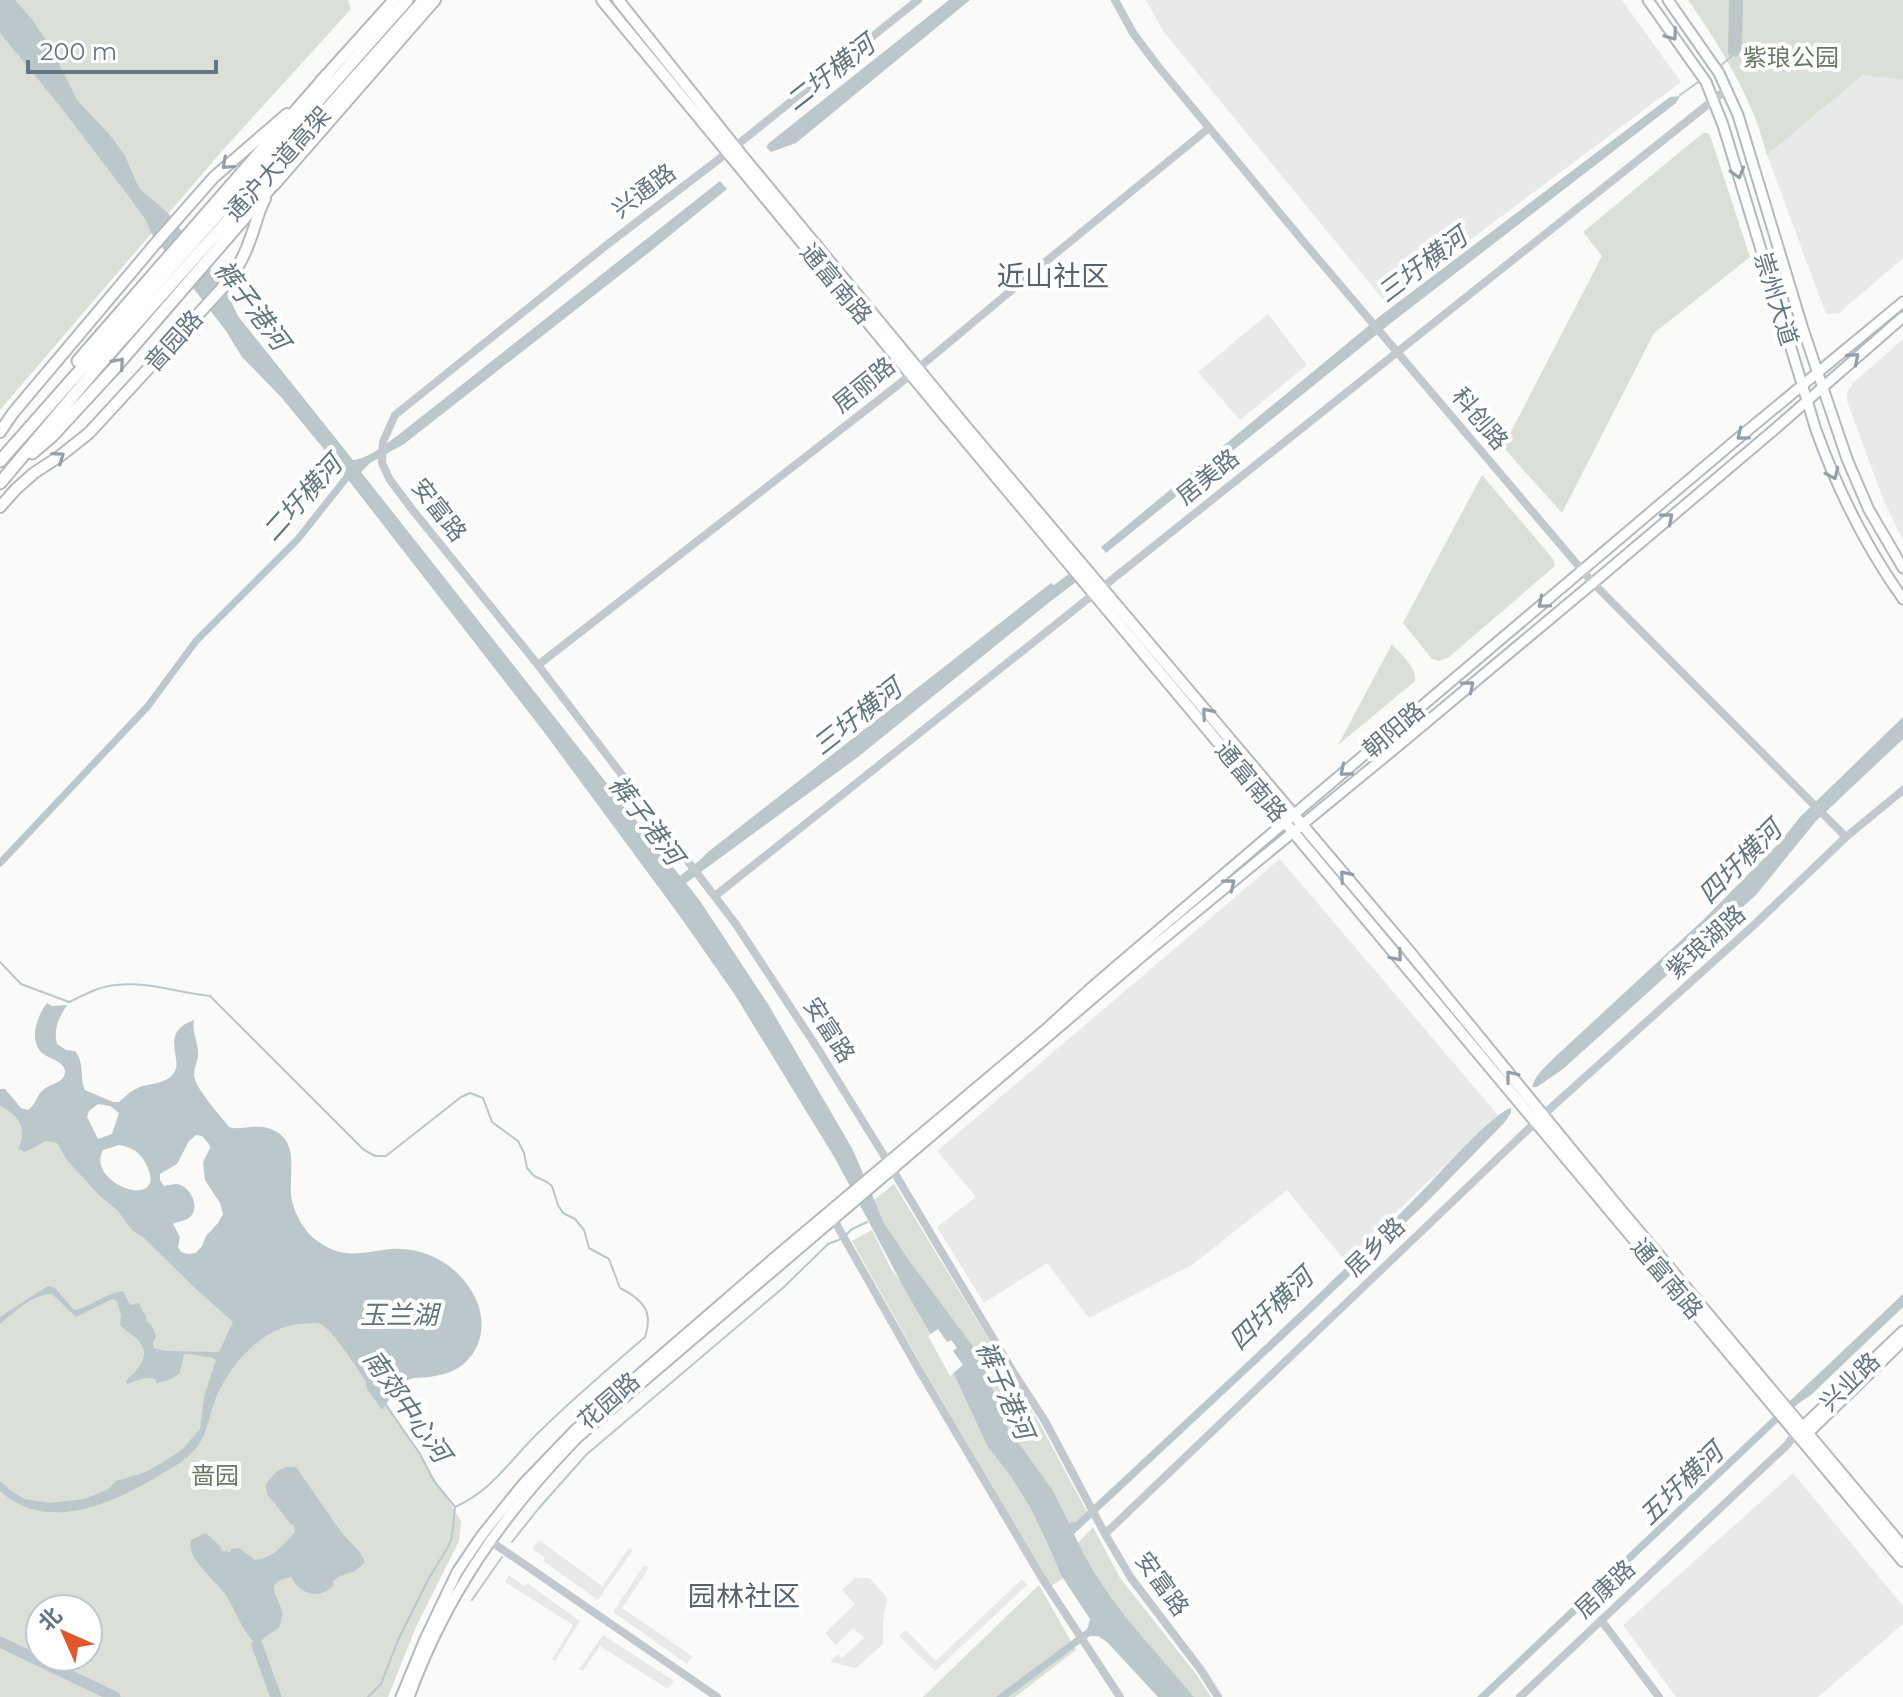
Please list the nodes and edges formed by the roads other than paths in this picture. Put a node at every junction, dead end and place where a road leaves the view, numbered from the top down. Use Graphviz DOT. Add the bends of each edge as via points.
graph roads {
  1 [pos="394,0"];
  2 [pos="407,0"];
  3 [pos="424,0"];
  4 [pos="435,0"];
  5 [pos="602,0"];
  6 [pos="618,0"];
  7 [pos="918,0"];
  8 [pos="1115,0"];
  9 [pos="1648,0"];
  10 [pos="1668,0"];
  11 [pos="364,57"];
  12 [pos="327,75"];
  13 [pos="1726,90"];
  14 [pos="1713,99"];
  15 [pos="1209,128"];
  16 [pos="731,150"];
  17 [pos="277,180"];
  18 [pos="198,246"];
  19 [pos="176,271"];
  20 [pos="1903,302"];
  21 [pos="1903,317"];
  22 [pos="1397,352"];
  23 [pos="96,360"];
  24 [pos="914,371"];
  25 [pos="1818,373"];
  26 [pos="1802,386"];
  27 [pos="1823,386"];
  28 [pos="1807,400"];
  29 [pos="395,415"];
  30 [pos="0,432"];
  31 [pos="0,460"];
  32 [pos="2,480"];
  33 [pos="0,507"];
  34 [pos="1903,568"];
  35 [pos="1582,570"];
  36 [pos="1593,583"];
  37 [pos="1099,590"];
  38 [pos="1903,599"];
  39 [pos="538,665"];
  40 [pos="1903,790"];
  41 [pos="1289,819"];
  42 [pos="1297,829"];
  43 [pos="1846,837"];
  44 [pos="715,896"];
  45 [pos="1539,1119"];
  46 [pos="890,1166"];
  47 [pos="849,1201"];
  48 [pos="834,1220"];
  49 [pos="1903,1331"];
  50 [pos="1903,1341"];
  51 [pos="1802,1433"];
  52 [pos="1105,1534"];
  53 [pos="486,1537"];
  54 [pos="1903,1547"];
  55 [pos="1903,1561"];
  56 [pos="1601,1620"];
  57 [pos="401,1697"];
  58 [pos="409,1697"];
  59 [pos="717,1697"];
  60 [pos="1120,1697"];
  61 [pos="1218,1697"];
  62 [pos="1520,1697"];
  63 [pos="1659,1697"];
  1 -- 12 [label="main road"];
  2 -- 11 [label="highway, 通沪大道高架"];
  3 -- 11 [label="highway, 通沪大道高架"];
  4 -- 17 [label="main road, 啬园路"];
  5 -- 16 [label="main road, 通富南路"];
  6 -- 16 [label="main road, 通富南路"];
  7 -- 16 [label="street, 兴通路"];
  8 -- 15 [label="street, 科创路" via="1141,44"];
  9 -- 14 [label="main road, 崇州大道, one-way"];
  10 -- 13 [label="main road, 崇州大道"];
  11 -- 18 [label="highway, 通沪大道高架"];
  12 -- 18 [label="highway"];
  12 -- 30 [label="main road, one-way" via="214,177"];
  13 -- 14 [label="street, 居美路"];
  13 -- 25 [label="main road, 崇州大道"];
  14 -- 22 [label="street, 居美路"];
  14 -- 26 [label="main road, 崇州大道, one-way"];
  15 -- 22 [label="street, 科创路"];
  15 -- 24 [label="street, 居丽路"];
  16 -- 24 [label="main road, 通富南路"];
  16 -- 29 [label="street, 兴通路"];
  17 -- 18 [label="highway"];
  33 -- 17 [label="main road, 啬园路, one-way" via="34,473 89,433 226,284"];
  18 -- 19 [label="highway"];
  18 -- 19 [label="highway"];
  19 -- 23 [label="highway"];
  19 -- 31 [label="highway" via="26,422"];
  32 -- 19 [label="highway, one-way" via="112,371"];
  20 -- 25 [label="main road, 朝阳路"];
  27 -- 21 [label="main road, 朝阳路, one-way"];
  22 -- 35 [label="street, 科创路"];
  22 -- 37 [label="street, 居美路"];
  23 -- 31 [label="highway"];
  23 -- 32 [label="highway"];
  24 -- 37 [label="main road, 通富南路"];
  24 -- 39 [label="street, 居丽路"];
  25 -- 26 [label="main road, 朝阳路"];
  25 -- 27 [label="main road, 崇州大道"];
  26 -- 28 [label="main road, 崇州大道"];
  26 -- 35 [label="main road, 朝阳路, one-way"];
  27 -- 28 [label="main road, 朝阳路"];
  27 -- 34 [label="main road, 崇州大道" via="1869,510"];
  36 -- 28 [label="main road, 朝阳路, one-way"];
  28 -- 38 [label="main road, 崇州大道, one-way" via="1830,469 1857,525"];
  29 -- 39 [label="street, 安富路" via="383,442 382,463 390,480"];
  35 -- 36 [label="street, 科创路"];
  35 -- 41 [label="main road, 朝阳路, one-way"];
  42 -- 36 [label="main road, 朝阳路, one-way"];
  36 -- 43 [label="street, 科创路"];
  37 -- 41 [label="main road, 通富南路"];
  37 -- 44 [label="street, 居美路"];
  39 -- 44 [label="street, 安富路"];
  40 -- 43 [label="street, 紫琅湖路"];
  41 -- 42 [label="main road, 通富南路"];
  41 -- 46 [label="main road, 朝阳路"];
  42 -- 45 [label="main road, 通富南路"];
  46 -- 42 [label="main road, 朝阳路, one-way"];
  43 -- 45 [label="street, 紫琅湖路"];
  44 -- 46 [label="street, 安富路"];
  45 -- 51 [label="main road, 通富南路"];
  45 -- 52 [label="street, 居乡路"];
  46 -- 47 [label="main road, 花园路"];
  46 -- 52 [label="street, 安富路" via="1045,1421"];
  47 -- 48 [label="main road, 花园路"];
  47 -- 53 [label="main road, 花园路" via="574,1431 523,1484"];
  48 -- 53 [label="main road, 花园路" via="578,1437"];
  48 -- 60 [label="street" via="1042,1578"];
  49 -- 51 [label="main road, 兴业路"];
  50 -- 51 [label="main road, 兴业路"];
  51 -- 54 [label="main road, 通富南路"];
  51 -- 55 [label="main road, 通富南路"];
  51 -- 56 [label="street, 居康路"];
  52 -- 61 [label="street, 安富路"];
  53 -- 57 [label="main road, 花园路" via="451,1584"];
  53 -- 58 [label="main road, 花园路" via="433,1637"];
  53 -- 59 [label="street"];
  56 -- 62 [label="street, 居康路"];
  56 -- 63 [label="street"];
}
